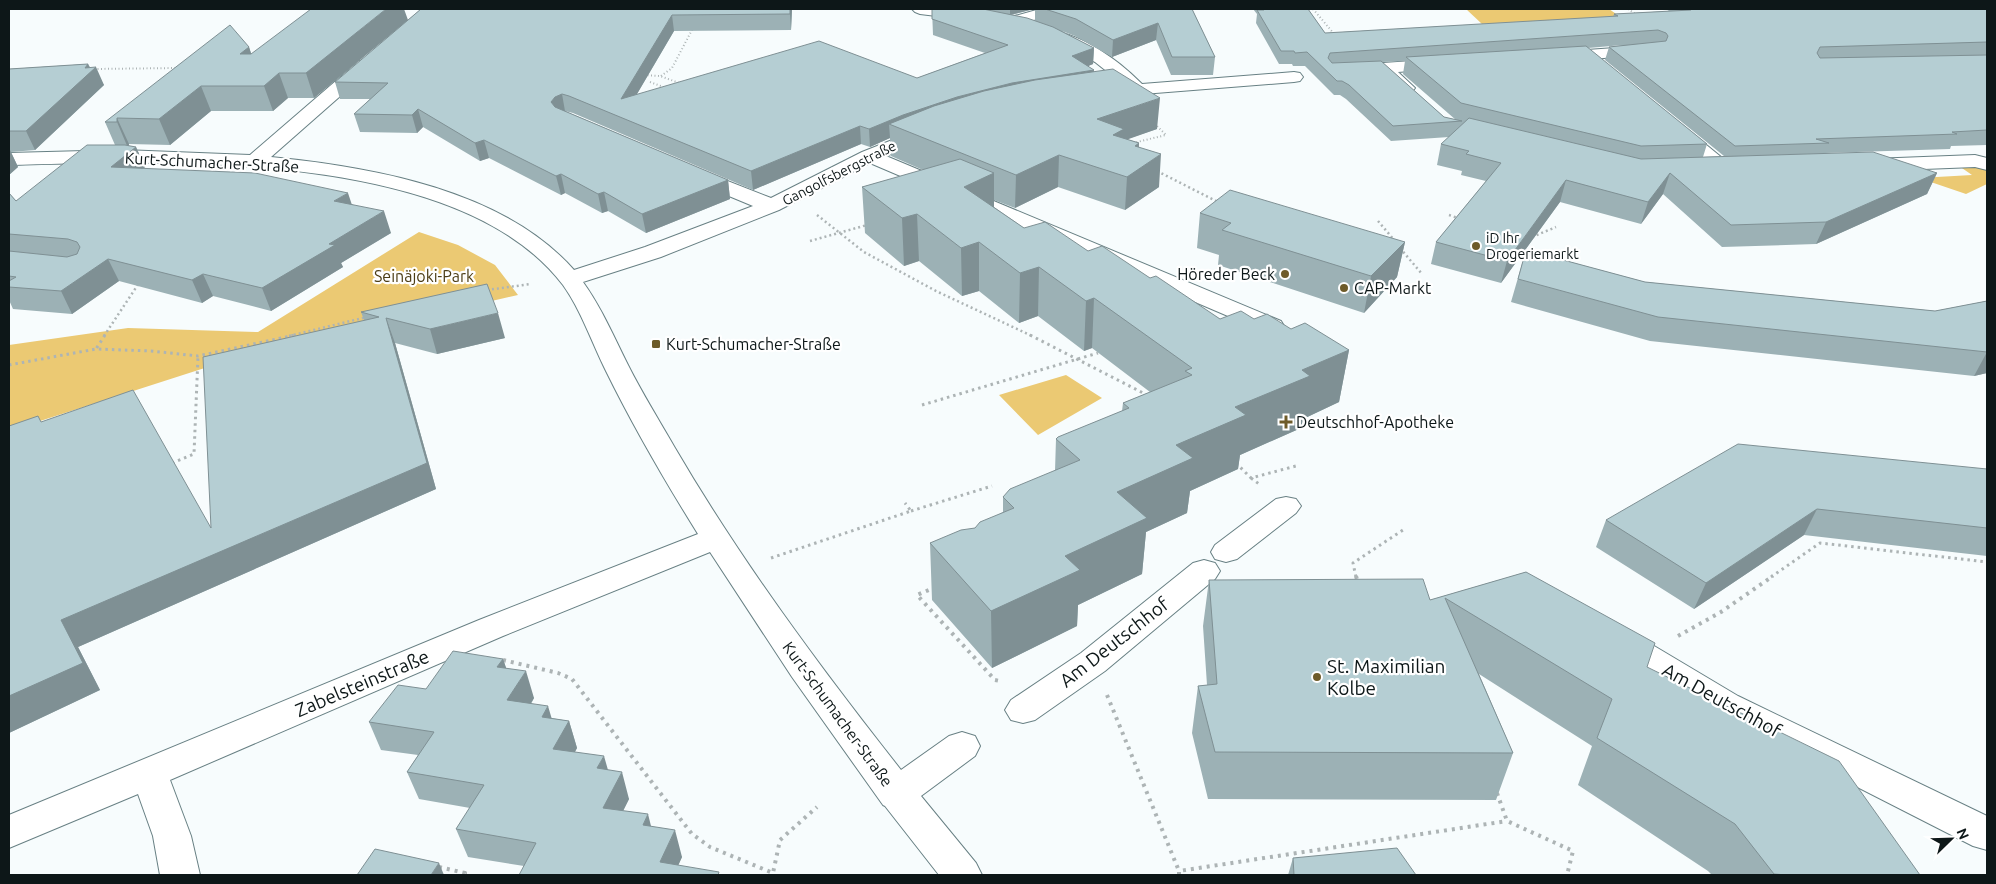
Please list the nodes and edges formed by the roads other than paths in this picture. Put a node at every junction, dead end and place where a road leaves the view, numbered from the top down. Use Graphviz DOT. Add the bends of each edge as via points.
graph roads {
  1 [pos="920,9"];
  2 [pos="1056,9"];
  3 [pos="1010,22"];
  4 [pos="1654,50"];
  5 [pos="1586,55"];
  6 [pos="375,57"];
  7 [pos="1537,58"];
  8 [pos="1460,63"];
  9 [pos="1608,73"];
  10 [pos="1294,77"];
  11 [pos="1136,88"];
  12 [pos="1088,94"];
  13 [pos="1420,100"];
  14 [pos="1659,116"];
  15 [pos="939,128"];
  16 [pos="869,156"];
  17 [pos="9,159"];
  18 [pos="255,161"];
  19 [pos="1987,164"];
  20 [pos="675,166"];
  21 [pos="1852,166"];
  22 [pos="1745,169"];
  23 [pos="1725,170"];
  24 [pos="1695,171"];
  25 [pos="772,206"];
  26 [pos="570,278"];
  27 [pos="1287,332"];
  28 [pos="1286,506"];
  29 [pos="716,538"];
  30 [pos="1594,624"];
  31 [pos="1023,710"];
  32 [pos="962,746"];
  33 [pos="149,773"];
  34 [pos="896,794"];
  35 [pos="9,832"];
  36 [pos="1987,834"];
  37 [pos="180,875"];
  38 [pos="962,875"];
  1 -- 3 [label="street"];
  2 -- 3 [label="street"];
  3 -- 11 [label="street" via="1040,30 1102,58 1122,72"];
  4 -- 5 [label="street"];
  5 -- 7 [label="street"];
  5 -- 9 [label="street"];
  6 -- 18 [label="street"];
  8 -- 13 [label="street" via="1374,69"];
  10 -- 11 [label="street"];
  11 -- 12 [label="street"];
  14 -- 23 [label="street"];
  15 -- 16 [label="street, Gangolfsbergstraße"];
  16 -- 25 [label="street, Gangolfsbergstraße"];
  16 -- 27 [label="street"];
  17 -- 18 [label="street, Kurt-Schumacher-Straße" via="124,157"];
  18 -- 26 [label="street, Kurt-Schumacher-Straße" via="361,177 465,204 508,226 542,249"];
  19 -- 21 [label="street" via="1975,161"];
  20 -- 25 [label="street"];
  22 -- 23 [label="street"];
  23 -- 24 [label="street"];
  25 -- 26 [label="street, Gangolfsbergstraße" via="653,252"];
  26 -- 29 [label="street, Kurt-Schumacher-Straße" via="641,411"];
  28 -- 31 [label="street, Am Deutschhof" via="1093,662"];
  29 -- 33 [label="street, Zabelsteinstraße"];
  29 -- 34 [label="street, Kurt-Schumacher-Straße" via="798,660"];
  30 -- 36 [label="street, Am Deutschhof" via="1726,705"];
  32 -- 34 [label="street"];
  33 -- 35 [label="street, Zabelsteinstraße"];
  33 -- 37 [label="street" via="172,836"];
  34 -- 38 [label="street, Kurt-Schumacher-Straße"];
}
